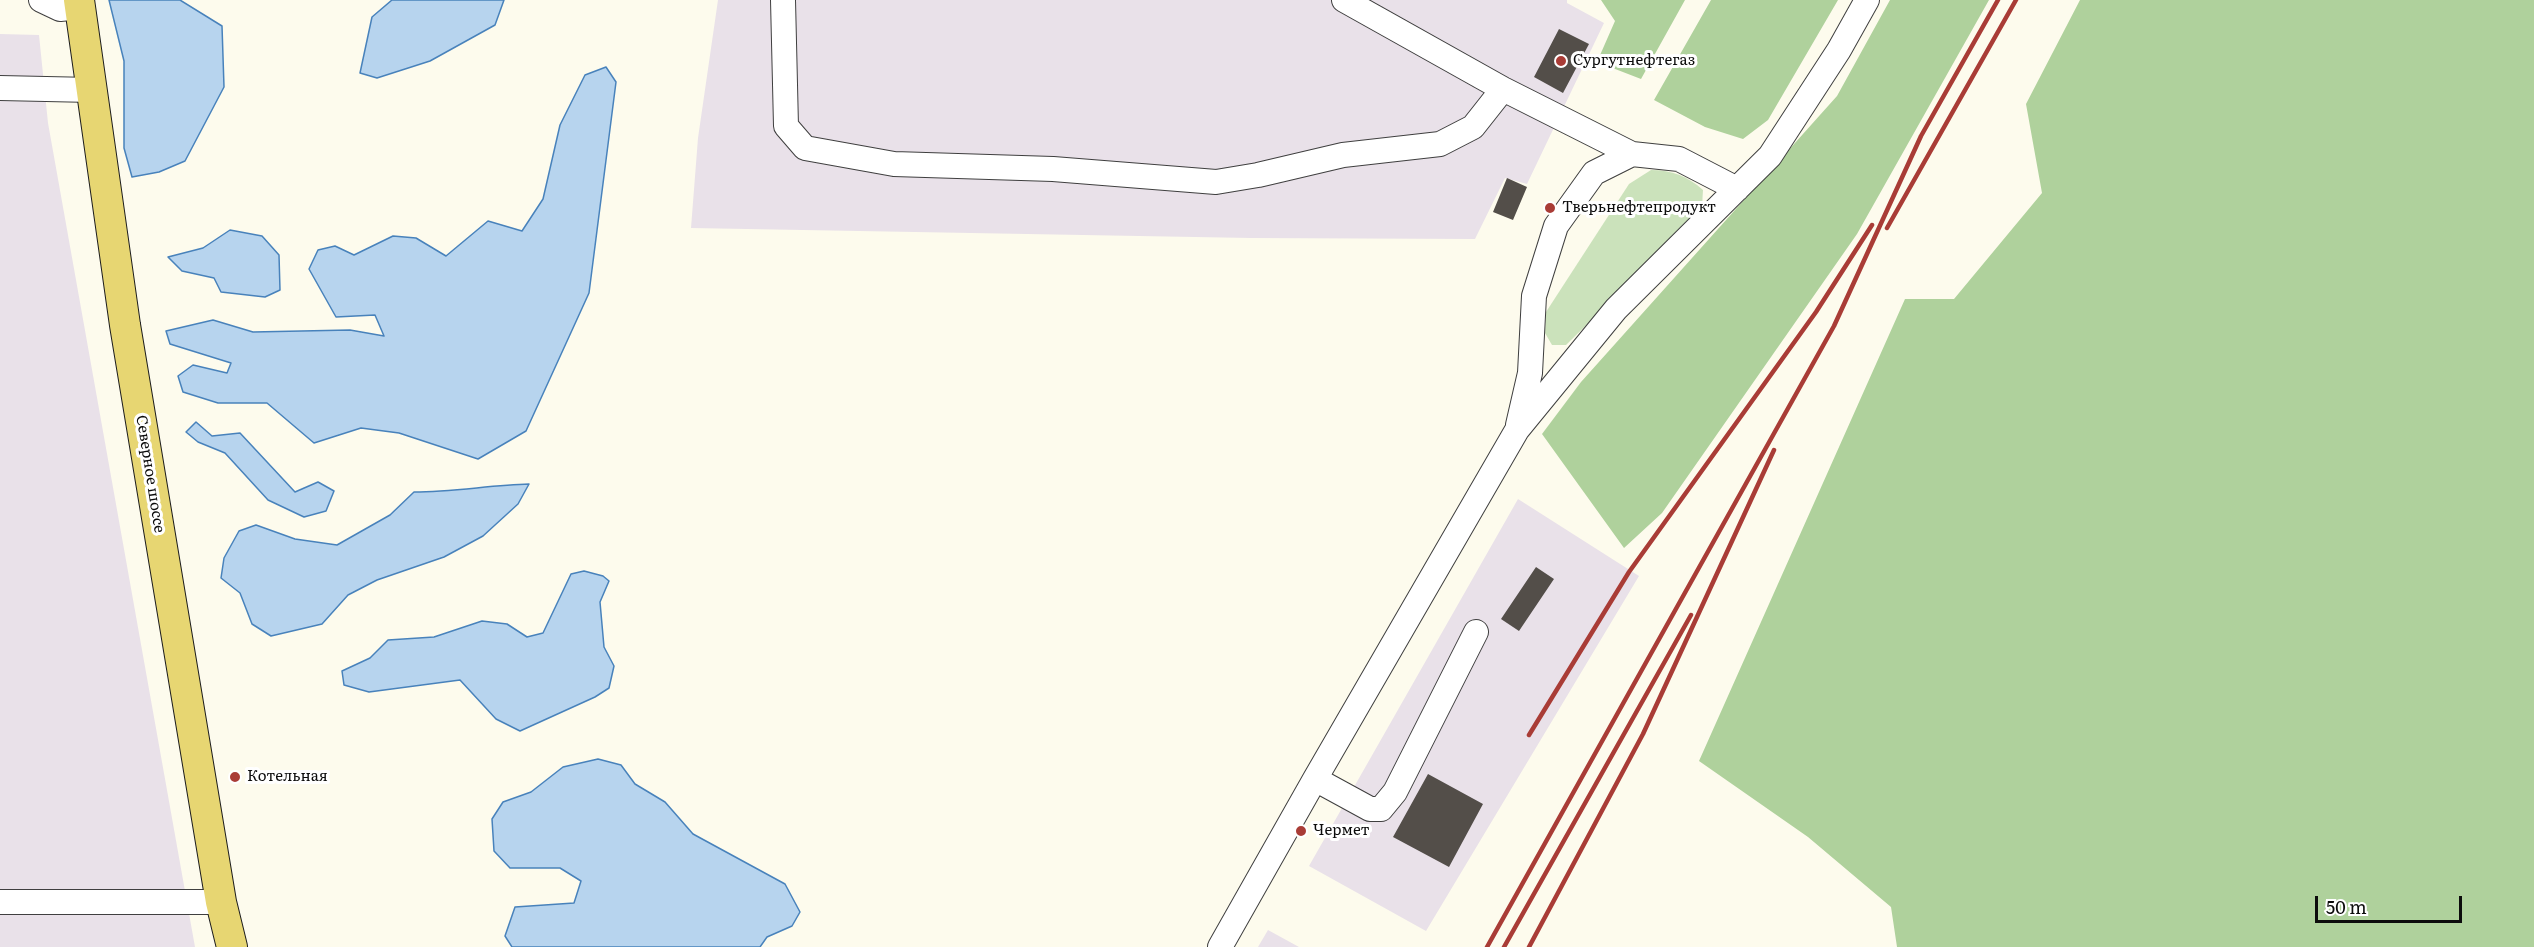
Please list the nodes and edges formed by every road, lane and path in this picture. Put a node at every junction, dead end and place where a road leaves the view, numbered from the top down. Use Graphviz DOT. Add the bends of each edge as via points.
graph roads {
  1 [pos="41,0"];
  2 [pos="783,0"];
  3 [pos="1344,0"];
  4 [pos="1867,0"];
  5 [pos="79,4"];
  6 [pos="0,88"];
  7 [pos="1503,89"];
  8 [pos="92,90"];
  9 [pos="1632,154"];
  10 [pos="1737,189"];
  11 [pos="1517,430"];
  12 [pos="1476,632"];
  13 [pos="1315,778"];
  14 [pos="0,902"];
  15 [pos="221,902"];
  16 [pos="232,947"];
  17 [pos="1220,947"];
  1 -- 5 [label="street" via="60,9"];
  2 -- 7 [label="street" via="786,126 804,148 894,164 1053,169 1216,182 1343,155 1440,144 1473,127"];
  3 -- 7 [label="street"];
  4 -- 10 [label="street" via="1770,156"];
  5 -- 8 [label="main road, Северное шоссе"];
  6 -- 8 [label="street"];
  7 -- 9 [label="street"];
  8 -- 15 [label="main road, Северное шоссе" via="125,325"];
  9 -- 10 [label="street" via="1679,159"];
  9 -- 11 [label="street" via="1594,173 1556,226 1534,296 1530,373"];
  10 -- 11 [label="street" via="1616,309"];
  11 -- 13 [label="street"];
  12 -- 13 [label="street" via="1395,792 1381,809 1370,809"];
  13 -- 17 [label="street"];
  14 -- 15 [label="street"];
  15 -- 16 [label="main road, Северное шоссе"];
}
